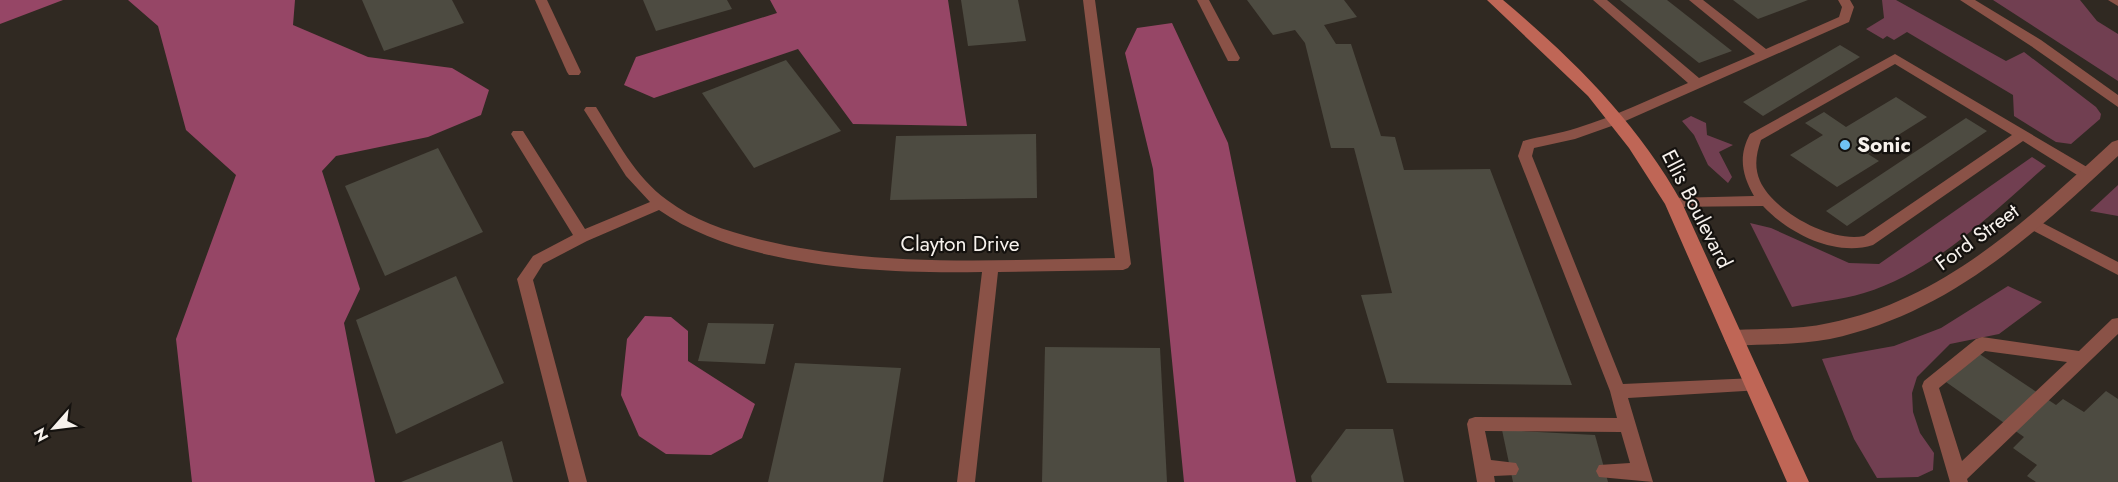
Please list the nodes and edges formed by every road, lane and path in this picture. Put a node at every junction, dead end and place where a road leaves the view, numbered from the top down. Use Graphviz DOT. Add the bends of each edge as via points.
graph roads {
  1 [pos="541,0"];
  2 [pos="1089,0"];
  3 [pos="1203,0"];
  4 [pos="1494,0"];
  5 [pos="1599,0"];
  6 [pos="1695,0"];
  7 [pos="1844,0"];
  8 [pos="1966,0"];
  9 [pos="2114,0"];
  10 [pos="2118,2"];
  11 [pos="1765,55"];
  12 [pos="1233,58"];
  13 [pos="574,72"];
  14 [pos="1699,85"];
  15 [pos="2118,102"];
  16 [pos="591,110"];
  17 [pos="1618,119"];
  18 [pos="518,134"];
  19 [pos="2022,135"];
  20 [pos="2118,146"];
  21 [pos="2087,174"];
  22 [pos="1764,201"];
  23 [pos="1673,203"];
  24 [pos="660,204"];
  25 [pos="2033,224"];
  26 [pos="582,237"];
  27 [pos="991,265"];
  28 [pos="2118,269"];
  29 [pos="2118,324"];
  30 [pos="1734,338"];
  31 [pos="2084,358"];
  32 [pos="1755,385"];
  33 [pos="1618,391"];
  34 [pos="1626,425"];
  35 [pos="1510,469"];
  36 [pos="1605,471"];
  37 [pos="1485,475"];
  38 [pos="1642,477"];
  39 [pos="1959,479"];
  40 [pos="578,482"];
  41 [pos="966,482"];
  42 [pos="1798,482"];
  1 -- 13 [label="lane"];
  2 -- 27 [label="lane, Clayton Drive" via="1123,264"];
  3 -- 12 [label="lane"];
  4 -- 17 [label="main road, Ellis Boulevard" via="1581,77"];
  5 -- 14 [label="lane"];
  6 -- 11 [label="lane"];
  7 -- 11 [label="lane" via="1848,7 1845,19"];
  8 -- 15 [label="lane" via="2036,43"];
  9 -- 10 [label="lane"];
  11 -- 14 [label="lane"];
  14 -- 17 [label="lane"];
  16 -- 24 [label="lane, Clayton Drive" via="629,168"];
  17 -- 23 [label="main road, Ellis Boulevard" via="1649,159"];
  17 -- 33 [label="lane" via="1575,134 1539,140 1528,145 1525,156"];
  18 -- 26 [label="lane"];
  19 -- 21 [label="lane"];
  19 -- 22 [label="lane" via="1868,241 1850,244 1830,240 1784,217"];
  19 -- 22 [label="lane" via="1895,58 1755,137 1749,149 1749,163"];
  20 -- 21 [label="street, Ford Street"];
  21 -- 25 [label="street, Ford Street"];
  22 -- 23 [label="lane"];
  23 -- 30 [label="main road, Ellis Boulevard"];
  24 -- 26 [label="lane"];
  24 -- 27 [label="lane, Clayton Drive" via="702,228 778,252 881,265"];
  25 -- 28 [label="lane"];
  25 -- 30 [label="street, Ford Street" via="1960,281 1901,310 1830,331"];
  26 -- 40 [label="lane" via="538,260 525,279"];
  27 -- 41 [label="lane"];
  29 -- 31 [label="lane"];
  30 -- 32 [label="main road, Ellis Boulevard"];
  31 -- 39 [label="lane"];
  31 -- 39 [label="lane" via="1982,344 1930,386"];
  32 -- 33 [label="lane"];
  32 -- 42 [label="main road, Ellis Boulevard"];
  33 -- 34 [label="lane"];
  34 -- 37 [label="lane" via="1475,423"];
  34 -- 38 [label="lane"];
  35 -- 37 [label="lane"];
  36 -- 38 [label="lane"];
}
